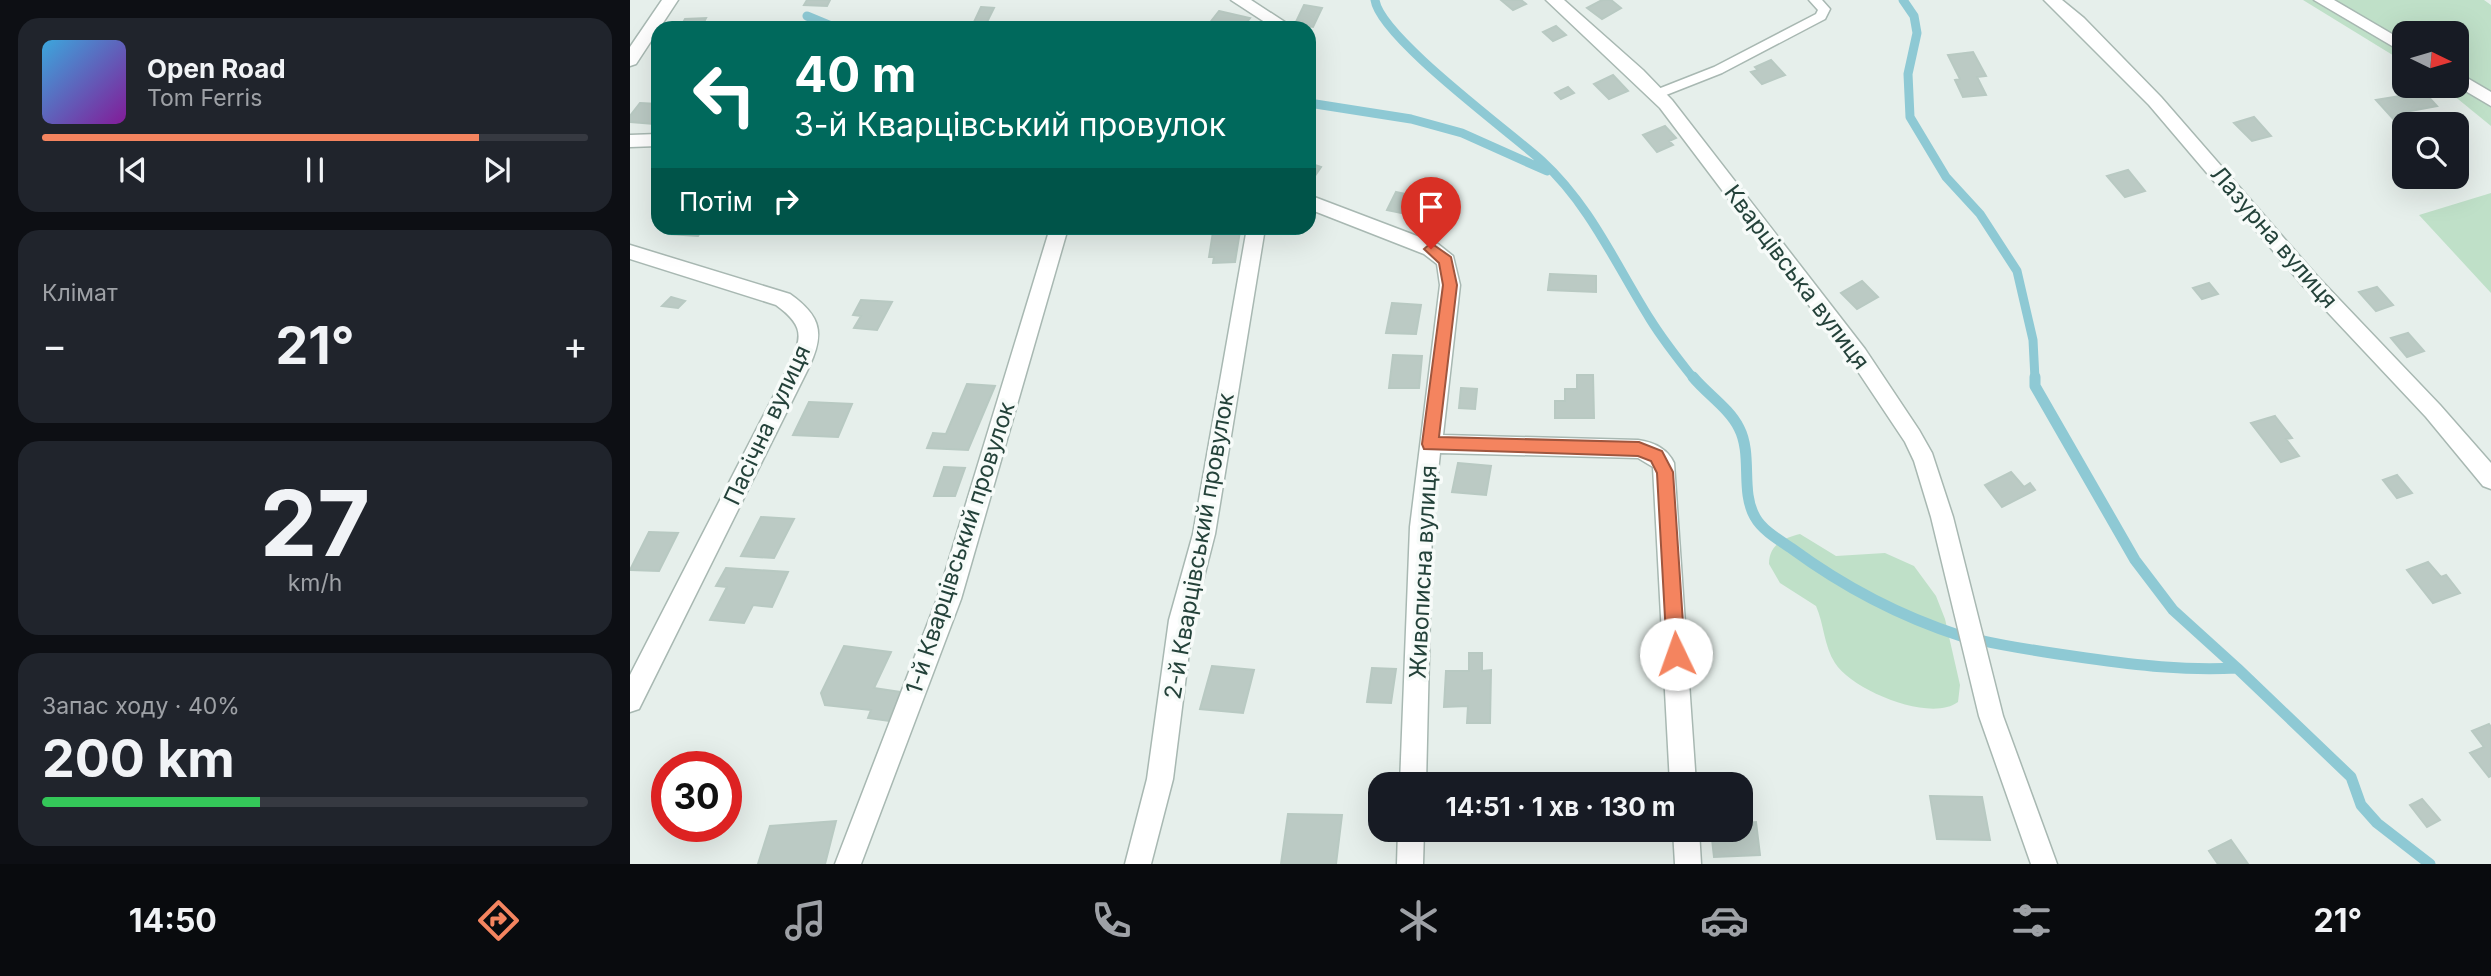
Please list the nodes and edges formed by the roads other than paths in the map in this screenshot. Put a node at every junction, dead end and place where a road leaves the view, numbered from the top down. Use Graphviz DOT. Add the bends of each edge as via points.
graph roads {
  1 [pos="670,0"];
  2 [pos="1239,0"];
  3 [pos="1815,0"];
  4 [pos="2052,0"];
  5 [pos="2322,0"];
  6 [pos="1562,2"];
  7 [pos="656,21"];
  8 [pos="1274,21"];
  9 [pos="651,28"];
  10 [pos="2392,41"];
  11 [pos="630,60"];
  12 [pos="2469,86"];
  13 [pos="1657,94"];
  14 [pos="2491,100"];
  15 [pos="651,140"];
  16 [pos="630,141"];
  17 [pos="1316,205"];
  18 [pos="1057,235"];
  19 [pos="1255,235"];
  20 [pos="630,252"];
  21 [pos="1430,444"];
  22 [pos="2491,479"];
  23 [pos="630,701"];
  24 [pos="1413,772"];
  25 [pos="1683,772"];
  26 [pos="1411,842"];
  27 [pos="1687,842"];
  28 [pos="848,864"];
  29 [pos="1138,864"];
  30 [pos="1410,864"];
  31 [pos="1688,864"];
  32 [pos="2044,864"];
  1 -- 7 [label="street"];
  2 -- 8 [label="street"];
  3 -- 13 [label="lane" via="1824,9 1821,16 1718,70"];
  4 -- 22 [label="street, Лазурна вулиця" via="2155,101 2310,281"];
  5 -- 10 [label="street"];
  6 -- 13 [label="street, Кварцівська вулиця"];
  9 -- 11 [label="street"];
  12 -- 14 [label="street"];
  13 -- 32 [label="street, Кварцівська вулиця" via="1858,355 1912,436 1931,479 1980,677"];
  15 -- 16 [label="street"];
  17 -- 21 [label="street, Живописна вулиця" via="1415,241 1446,261 1450,278 1447,318"];
  18 -- 28 [label="street, 1-й Кварцівський провулок" via="948,599"];
  19 -- 29 [label="street, 2-й Кварцівський провулок" via="1202,547 1181,620 1160,779"];
  20 -- 23 [label="street, Пасічна вулиця" via="783,299 806,316 809,326 800,363"];
  21 -- 24 [label="street, Живописна вулиця" via="1421,527"];
  21 -- 25 [label="street" via="1639,449 1663,463"];
  26 -- 30 [label="street"];
  27 -- 31 [label="street"];
}
